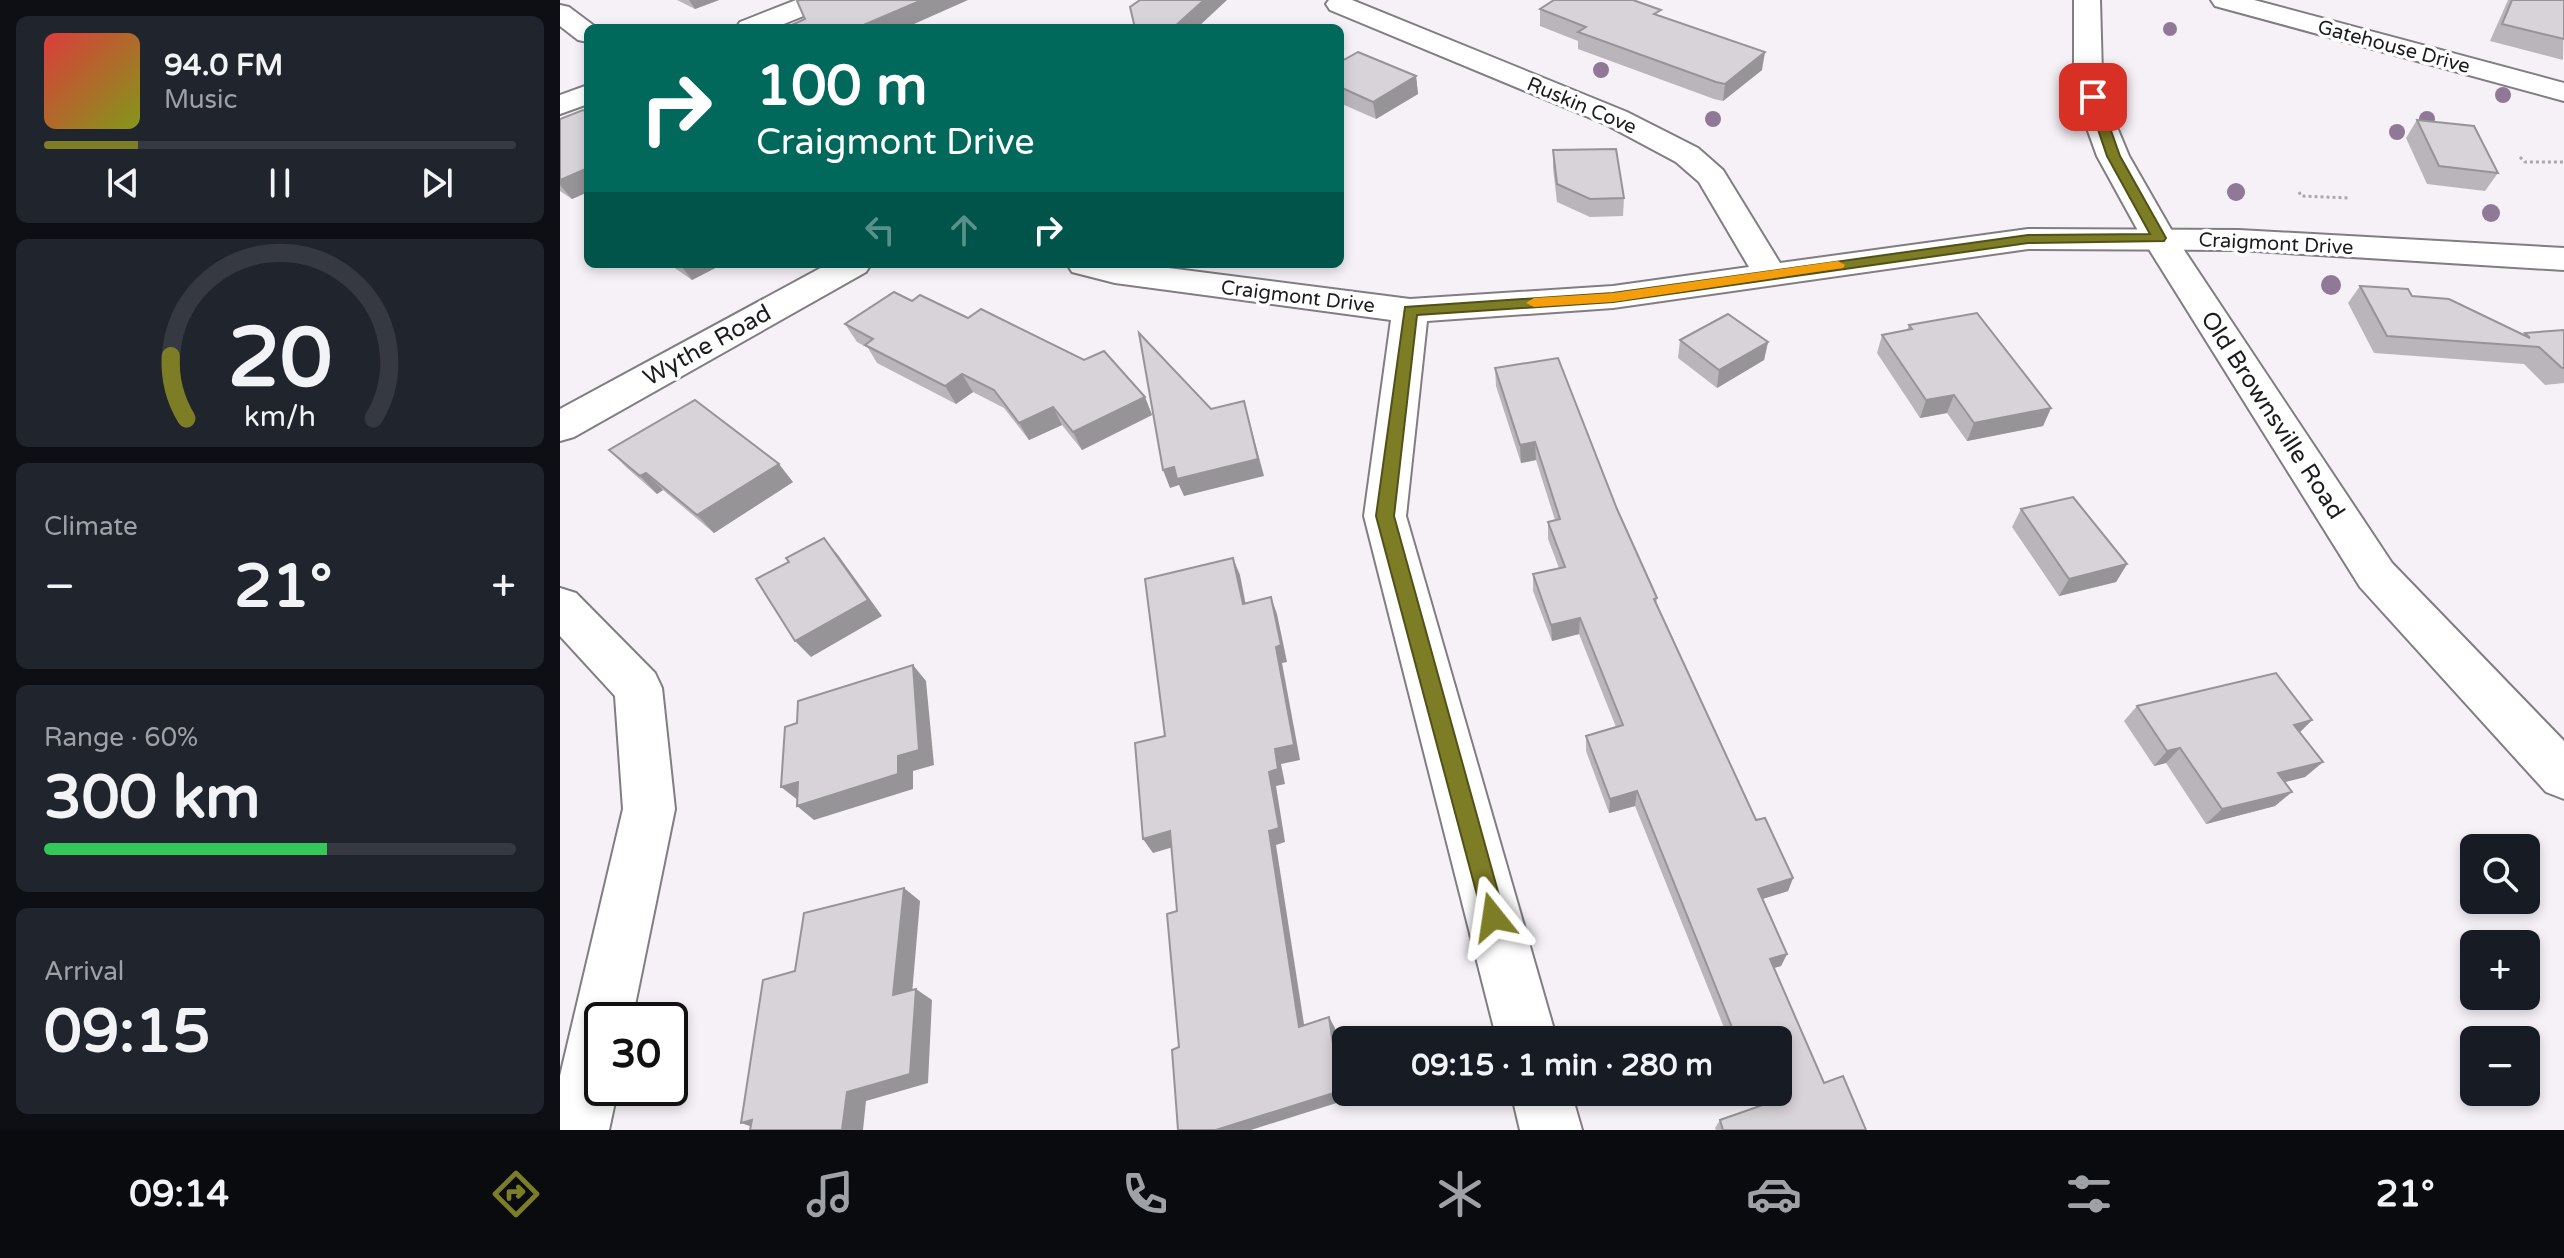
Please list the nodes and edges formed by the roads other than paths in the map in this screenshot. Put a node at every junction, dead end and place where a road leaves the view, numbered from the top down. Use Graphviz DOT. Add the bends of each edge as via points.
graph roads {
  1 [pos="819,0"];
  2 [pos="2087,0"];
  3 [pos="2231,1"];
  4 [pos="1339,4"];
  5 [pos="560,13"];
  6 [pos="760,24"];
  7 [pos="584,31"];
  8 [pos="2564,92"];
  9 [pos="584,96"];
  10 [pos="560,105"];
  11 [pos="2159,238"];
  12 [pos="2564,259"];
  13 [pos="847,268"];
  14 [pos="1100,268"];
  15 [pos="1770,274"];
  16 [pos="1410,311"];
  17 [pos="560,427"];
  18 [pos="560,606"];
  19 [pos="2564,776"];
  20 [pos="606,1002"];
  21 [pos="1523,1026"];
  22 [pos="584,1103"];
  23 [pos="1545,1106"];
  24 [pos="578,1130"];
  25 [pos="1551,1130"];
  1 -- 6 [label="street"];
  2 -- 11 [label="street, Old Brownsville Road" via="2088,74 2099,120"];
  3 -- 8 [label="street, Gatehouse Drive"];
  4 -- 15 [label="street, Ruskin Cove" via="1606,114 1687,155 1712,177"];
  5 -- 7 [label="street"];
  9 -- 10 [label="street"];
  11 -- 12 [label="street, Craigmont Drive"];
  11 -- 15 [label="street, Craigmont Drive" via="2028,239"];
  11 -- 19 [label="street, Old Brownsville Road" via="2376,575"];
  13 -- 17 [label="street, Wythe Road"];
  14 -- 16 [label="street, Craigmont Drive"];
  15 -- 16 [label="street, Craigmont Drive" via="1613,297"];
  16 -- 21 [label="street" via="1385,516"];
  18 -- 20 [label="street" via="638,688 649,809"];
  22 -- 24 [label="street"];
  23 -- 25 [label="street"];
}
